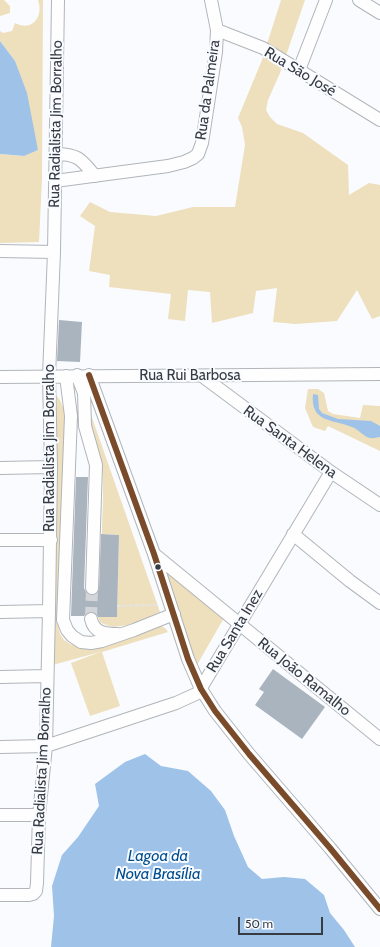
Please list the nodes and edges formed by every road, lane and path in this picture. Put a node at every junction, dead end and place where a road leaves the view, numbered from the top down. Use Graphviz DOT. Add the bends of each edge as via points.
graph roads {
  1 [pos="58,0"];
  2 [pos="211,0"];
  3 [pos="326,0"];
  4 [pos="359,0"];
  5 [pos="380,13"];
  6 [pos="217,30"];
  7 [pos="298,70"];
  8 [pos="380,120"];
  9 [pos="55,154"];
  10 [pos="95,176"];
  11 [pos="55,181"];
  12 [pos="0,252"];
  13 [pos="54,252"];
  14 [pos="380,374"];
  15 [pos="77,375"];
  16 [pos="0,376"];
  17 [pos="49,376"];
  18 [pos="202,376"];
  19 [pos="84,393"];
  20 [pos="97,396"];
  21 [pos="51,467"];
  22 [pos="0,468"];
  23 [pos="331,472"];
  24 [pos="380,505"];
  25 [pos="293,534"];
  26 [pos="0,540"];
  27 [pos="51,540"];
  28 [pos="154,554"];
  29 [pos="92,588"];
  30 [pos="380,604"];
  31 [pos="117,606"];
  32 [pos="172,609"];
  33 [pos="49,611"];
  34 [pos="0,612"];
  35 [pos="90,619"];
  36 [pos="239,623"];
  37 [pos="122,634"];
  38 [pos="47,676"];
  39 [pos="0,677"];
  40 [pos="201,689"];
  41 [pos="380,739"];
  42 [pos="46,746"];
  43 [pos="0,747"];
  44 [pos="0,815"];
  45 [pos="39,815"];
  46 [pos="0,895"];
  47 [pos="380,909"];
  1 -- 9 [label="street, Rua Radialista Jim Borralho"];
  2 -- 6 [label="street, Rua da Palmeira"];
  3 -- 7 [label="street"];
  4 -- 5 [label="street"];
  6 -- 7 [label="street, Rua São José" via="263,48"];
  6 -- 10 [label="street, Rua da Palmeira" via="205,126 198,154 184,162 168,166"];
  7 -- 8 [label="street, Rua São José"];
  9 -- 10 [label="street" via="69,154 77,158 86,164"];
  9 -- 11 [label="street, Rua Radialista Jim Borralho"];
  10 -- 11 [label="street, Rua da Palmeira"];
  11 -- 13 [label="street, Rua Radialista Jim Borralho"];
  12 -- 13 [label="street"];
  13 -- 17 [label="street, Rua Radialista Jim Borralho"];
  14 -- 18 [label="street, Rua Rui Barbosa"];
  15 -- 17 [label="street, Rua Rui Barbosa"];
  15 -- 18 [label="street, Rua Rui Barbosa"];
  15 -- 19 [label="street"];
  15 -- 20 [label="street"];
  15 -- 37 [label="street" via="71,416 63,620 67,630 81,642 102,641"];
  16 -- 17 [label="street, Rua Rui Barbosa"];
  17 -- 21 [label="street, Rua Radialista Jim Borralho"];
  18 -- 23 [label="street, Rua Santa Helena"];
  19 -- 20 [label="street"];
  19 -- 29 [label="street" via="85,426 96,465"];
  20 -- 28 [label="street"];
  21 -- 22 [label="street"];
  21 -- 27 [label="street, Rua Radialista Jim Borralho"];
  23 -- 24 [label="street, Rua Santa Helena"];
  23 -- 25 [label="street, Rua Santa Inez"];
  25 -- 30 [label="street"];
  25 -- 36 [label="street, Rua Santa Inez"];
  26 -- 27 [label="street"];
  27 -- 33 [label="street, Rua Radialista Jim Borralho"];
  28 -- 32 [label="street"];
  28 -- 36 [label="street, Rua João Ramalho"];
  31 -- 32 [label="path"];
  32 -- 37 [label="street"];
  32 -- 40 [label="street"];
  33 -- 34 [label="street"];
  33 -- 38 [label="street, Rua Radialista Jim Borralho"];
  35 -- 37 [label="street" via="92,626 98,631"];
  36 -- 40 [label="street, Rua Santa Inez"];
  36 -- 41 [label="street, Rua João Ramalho"];
  38 -- 39 [label="street"];
  38 -- 42 [label="street, Rua Radialista Jim Borralho"];
  40 -- 42 [label="street, Rua Santa Inez" via="198,693 176,703"];
  40 -- 47 [label="street" via="249,754"];
  42 -- 43 [label="street, Rua Santa Inez"];
  42 -- 45 [label="street, Rua Radialista Jim Borralho"];
  44 -- 45 [label="street"];
  45 -- 46 [label="street, Rua Radialista Jim Borralho" via="36,891 34,894 23,896"];
}
